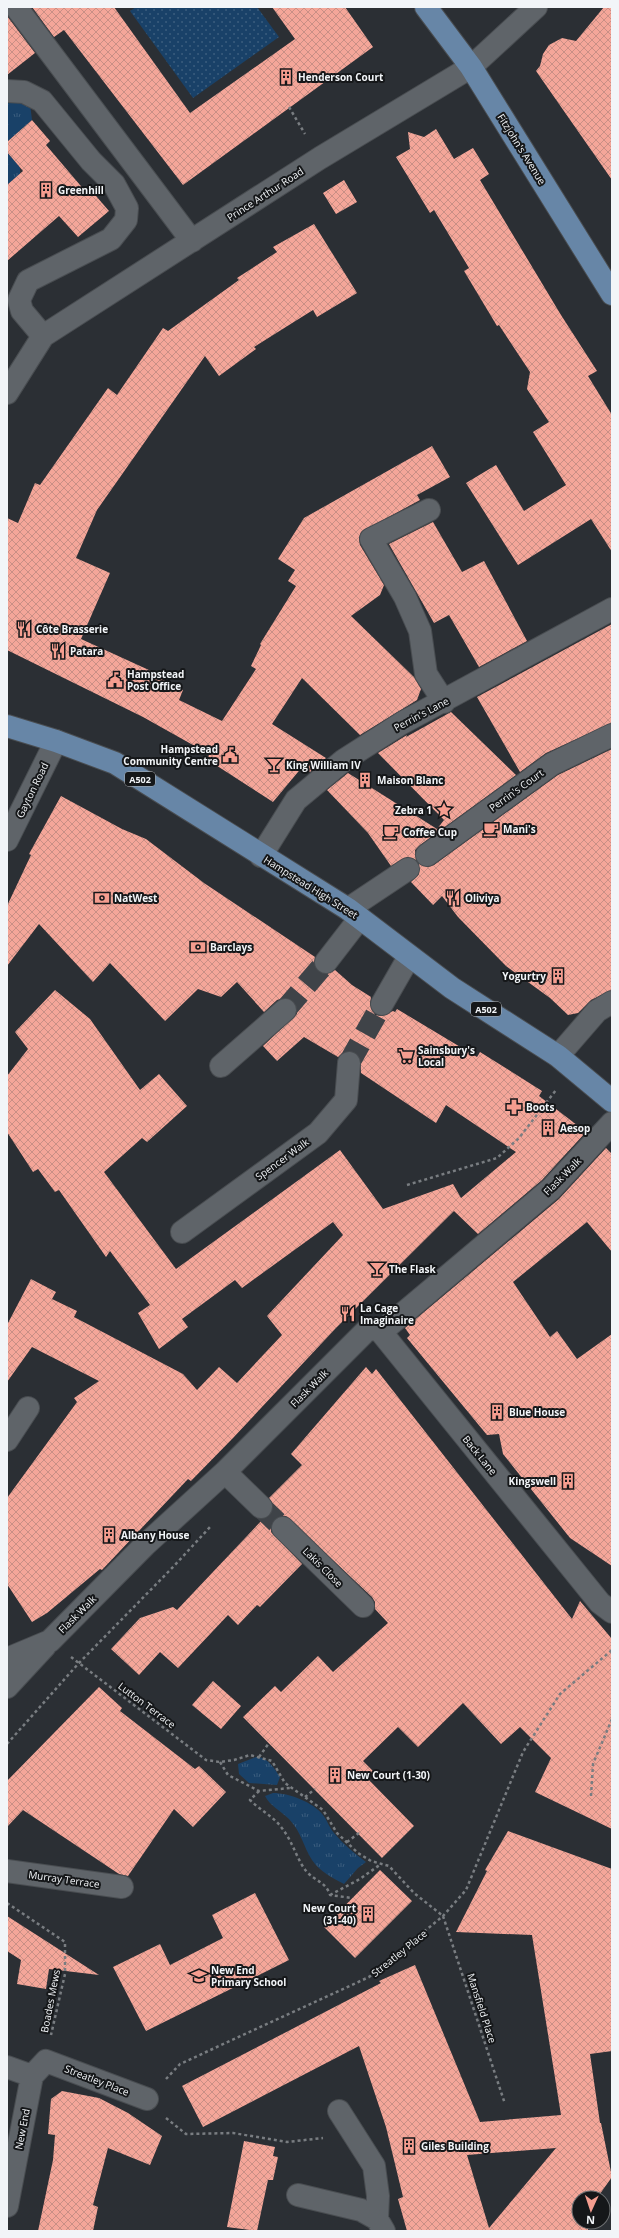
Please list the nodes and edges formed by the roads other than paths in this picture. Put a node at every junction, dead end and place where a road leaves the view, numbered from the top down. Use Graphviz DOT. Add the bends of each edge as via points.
graph roads {
  1 [pos="16,7"];
  2 [pos="426,7"];
  3 [pos="536,7"];
  4 [pos="471,67"];
  5 [pos="7,91"];
  6 [pos="192,241"];
  7 [pos="612,294"];
  8 [pos="43,336"];
  9 [pos="10,380"];
  10 [pos="429,510"];
  11 [pos="612,609"];
  12 [pos="444,702"];
  13 [pos="7,726"];
  14 [pos="612,735"];
  15 [pos="56,741"];
  16 [pos="7,840"];
  17 [pos="427,855"];
  18 [pos="261,856"];
  19 [pos="408,869"];
  20 [pos="354,913"];
  21 [pos="409,957"];
  22 [pos="326,962"];
  23 [pos="612,1002"];
  24 [pos="382,1004"];
  25 [pos="285,1010"];
  26 [pos="565,1062"];
  27 [pos="349,1063"];
  28 [pos="221,1066"];
  29 [pos="612,1101"];
  30 [pos="612,1124"];
  31 [pos="182,1232"];
  32 [pos="381,1332"];
  33 [pos="28,1408"];
  34 [pos="7,1440"];
  35 [pos="226,1472"];
  36 [pos="261,1506"];
  37 [pos="283,1528"];
  38 [pos="363,1606"];
  39 [pos="612,1612"];
  40 [pos="50,1641"];
  41 [pos="7,1659"];
  42 [pos="7,1687"];
  43 [pos="7,1871"];
  44 [pos="122,1887"];
  45 [pos="7,2067"];
  46 [pos="39,2068"];
  47 [pos="147,2099"];
  48 [pos="339,2112"];
  49 [pos="298,2195"];
  50 [pos="7,2206"];
  51 [pos="380,2225"];
  1 -- 6 [label="street"];
  2 -- 4 [label="main road, Fitzjohn's Avenue"];
  3 -- 4 [label="street, Prince Arthur Road"];
  4 -- 6 [label="street, Prince Arthur Road" via="320,158"];
  4 -- 7 [label="main road, Fitzjohn's Avenue"];
  5 -- 8 [label="street" via="24,92 42,101 91,161 114,184 127,208 126,220 111,239 28,281 19,300 22,311"];
  6 -- 8 [label="street, Prince Arthur Road"];
  8 -- 9 [label="street, Prince Arthur Road"];
  10 -- 12 [label="street" via="372,539 405,596 420,630 426,674"];
  11 -- 12 [label="street, Perrin's Lane"];
  12 -- 18 [label="street, Perrin's Lane" via="402,723 322,777 296,800"];
  13 -- 15 [label="main road, Hampstead High Street / A502"];
  14 -- 17 [label="street, Perrin's Court" via="547,767"];
  15 -- 16 [label="street, Gayton Road"];
  15 -- 18 [label="main road, Hampstead High Street / A502" via="115,763"];
  18 -- 20 [label="main road, Hampstead High Street / A502"];
  19 -- 20 [label="street"];
  20 -- 21 [label="main road, Hampstead High Street / A502"];
  20 -- 22 [label="street"];
  21 -- 24 [label="street"];
  21 -- 26 [label="main road, Hampstead High Street / A502"];
  23 -- 26 [label="street" via="597,1011"];
  25 -- 28 [label="street"];
  26 -- 29 [label="main road, Hampstead High Street / A502"];
  27 -- 31 [label="street, Spencer Walk" via="346,1100 318,1133"];
  30 -- 32 [label="street, Flask Walk" via="551,1189"];
  32 -- 35 [label="street, Flask Walk" via="376,1329 367,1330"];
  32 -- 39 [label="street, Back Lane" via="596,1597"];
  33 -- 34 [label="street"];
  35 -- 36 [label="street"];
  35 -- 40 [label="street, Flask Walk" via="145,1545"];
  37 -- 38 [label="street, Lakis Close"];
  40 -- 41 [label="street, Flask Walk"];
  40 -- 42 [label="street"];
  43 -- 44 [label="street, Murray Terrace"];
  45 -- 46 [label="street, Streatley Place"];
  46 -- 47 [label="street, Streatley Place"];
  46 -- 50 [label="street, New End"];
  48 -- 51 [label="street" via="374,2166"];
  49 -- 51 [label="street" via="361,2210"];
}
